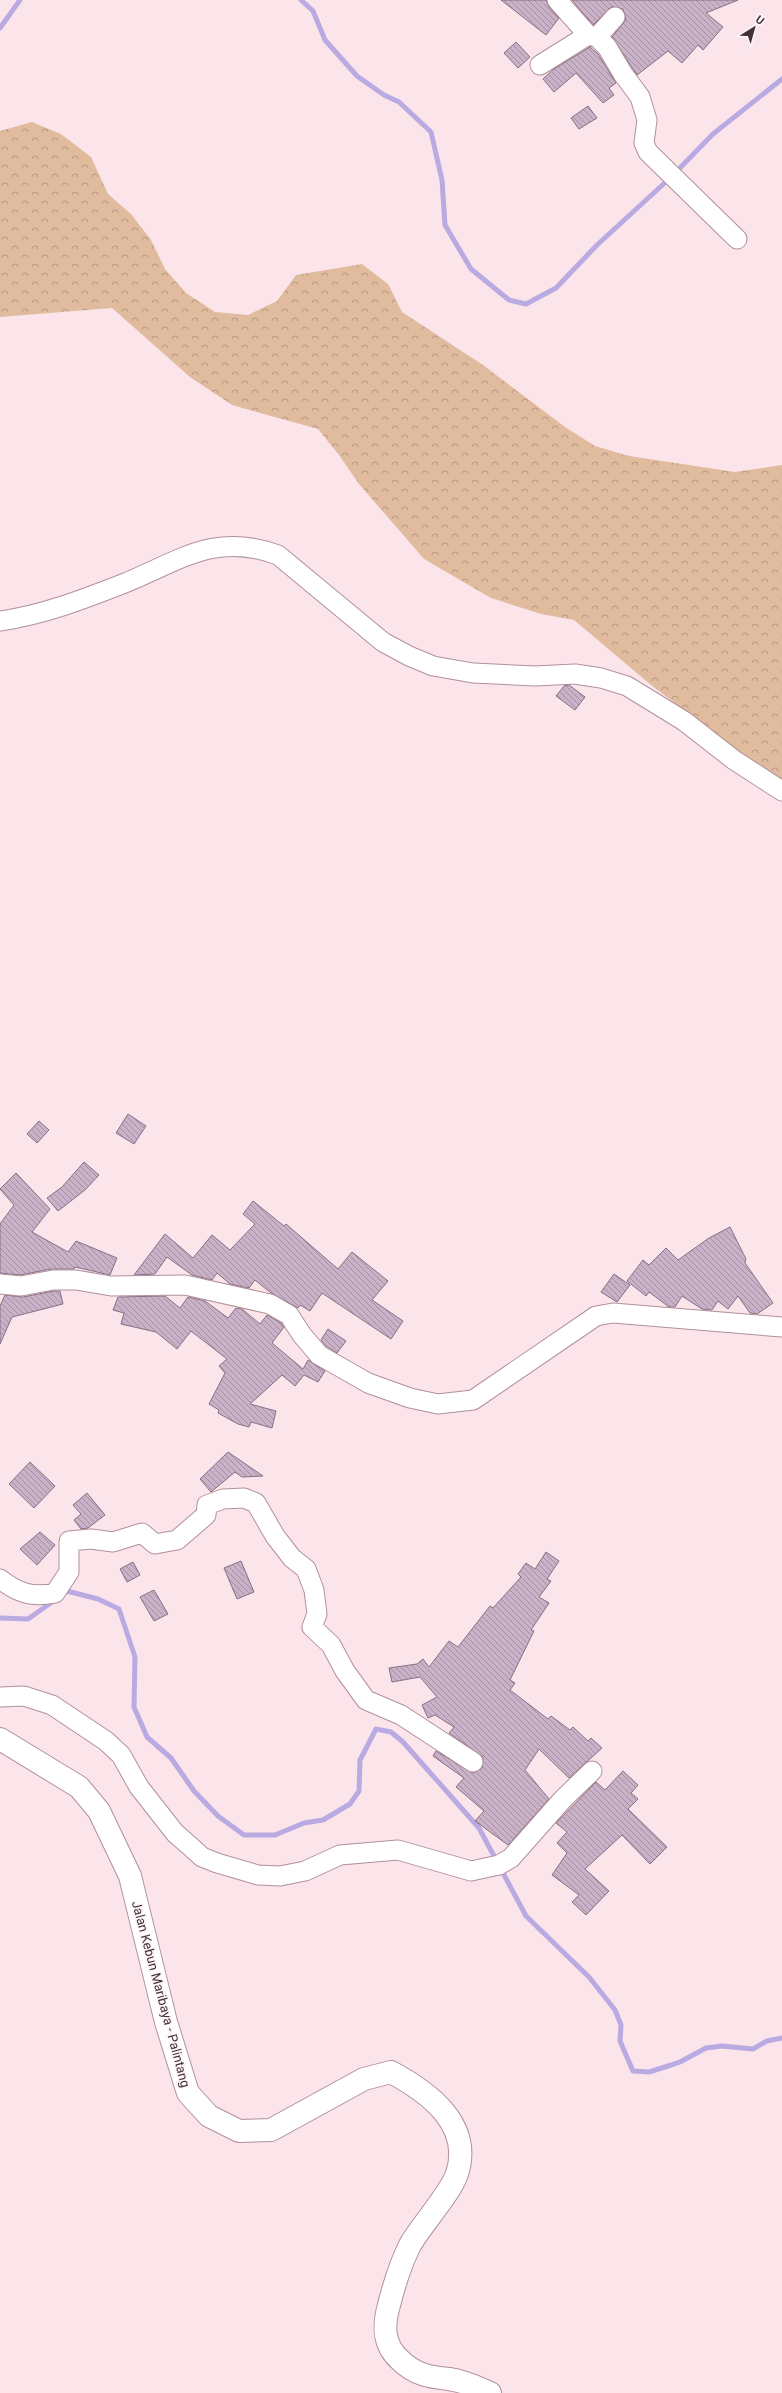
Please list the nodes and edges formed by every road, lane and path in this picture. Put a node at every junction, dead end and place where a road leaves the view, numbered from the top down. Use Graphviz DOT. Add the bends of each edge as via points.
graph roads {
  1 [pos="557,0"];
  2 [pos="615,17"];
  3 [pos="592,36"];
  4 [pos="540,65"];
  5 [pos="737,239"];
  6 [pos="0,621"];
  7 [pos="782,791"];
  8 [pos="0,1284"];
  9 [pos="782,1327"];
  10 [pos="0,1579"];
  11 [pos="0,1697"];
  12 [pos="0,1739"];
  13 [pos="473,1762"];
  14 [pos="592,1771"];
  15 [pos="490,2393"];
  1 -- 3 [label="street"];
  2 -- 3 [label="street"];
  3 -- 4 [label="street"];
  3 -- 5 [label="street" via="607,47 622,74 640,97 647,120 644,143 648,152"];
  6 -- 7 [label="street" via="48,612 127,582 189,553 242,545 261,549 278,555 383,642 409,656 432,666 473,673 535,676 575,674 627,686 684,721 734,760"];
  8 -- 9 [label="street" via="21,1286 53,1280 76,1280 111,1286 185,1285 270,1304 289,1315 319,1355 368,1383 410,1398 438,1404 473,1400 596,1316 613,1313"];
  10 -- 13 [label="street" via="21,1593 43,1596 55,1593 69,1572 69,1541 92,1539 113,1542 142,1533 155,1544 177,1540 206,1515 207,1505 223,1499 244,1498 256,1503 274,1536 292,1558 306,1569 314,1590 317,1614 312,1627 331,1645 366,1700 401,1715"];
  11 -- 14 [label="street" via="24,1696 52,1706 106,1741 120,1755 139,1787 170,1827 202,1857 258,1875 280,1876 305,1871 340,1856 398,1850 471,1871 499,1864 511,1858 563,1799"];
  12 -- 15 [label="street, Jalan Kebun Maribaya - Palintang" via="79,1787 99,1811 130,1876 166,2022 188,2093 209,2116 239,2131 271,2130 364,2078 391,2072 419,2087 440,2105 458,2138 460,2155 457,2175 410,2245 393,2290 384,2335 399,2359 420,2375 450,2380"];
}
